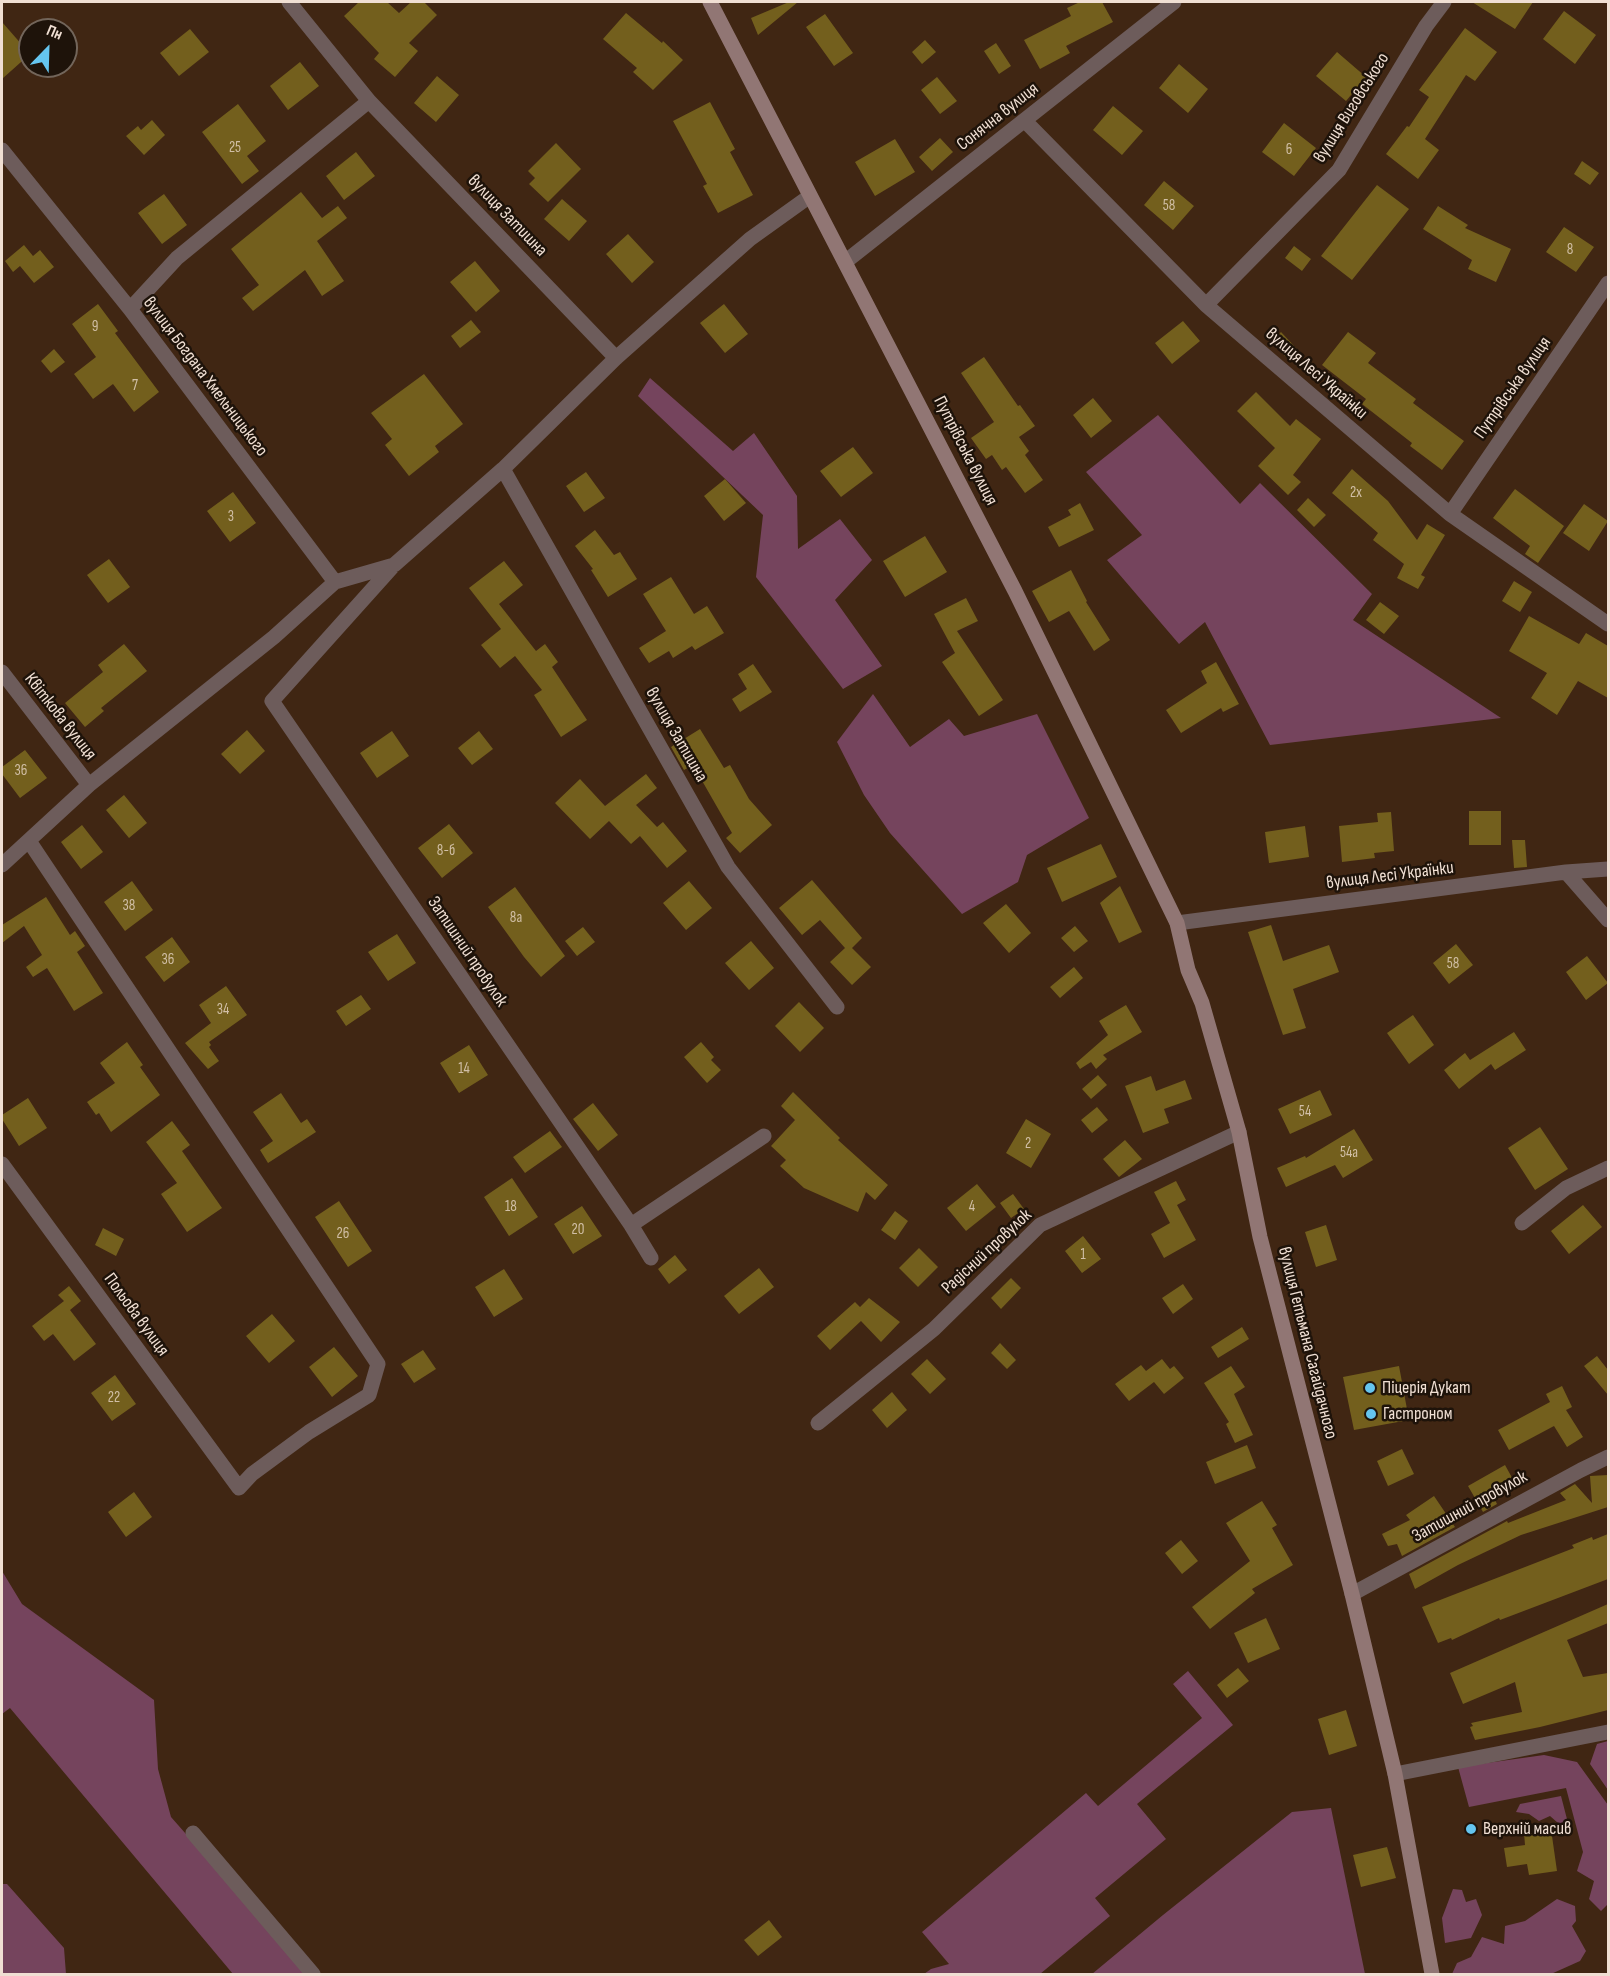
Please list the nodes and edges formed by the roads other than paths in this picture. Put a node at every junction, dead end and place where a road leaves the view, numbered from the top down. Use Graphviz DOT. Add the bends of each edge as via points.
graph roads {
  1 [pos="289,2"];
  2 [pos="710,2"];
  3 [pos="1174,2"];
  4 [pos="1444,2"];
  5 [pos="369,101"];
  6 [pos="1025,121"];
  7 [pos="2,150"];
  8 [pos="810,196"];
  9 [pos="845,262"];
  10 [pos="1608,283"];
  11 [pos="1206,305"];
  12 [pos="130,309"];
  13 [pos="616,358"];
  14 [pos="503,469"];
  15 [pos="1450,514"];
  16 [pos="394,565"];
  17 [pos="335,582"];
  18 [pos="1608,624"];
  19 [pos="2,672"];
  20 [pos="89,785"];
  21 [pos="29,841"];
  22 [pos="2,865"];
  23 [pos="1608,869"];
  24 [pos="1566,872"];
  25 [pos="1608,920"];
  26 [pos="1177,923"];
  27 [pos="837,1007"];
  28 [pos="1239,1132"];
  29 [pos="764,1136"];
  30 [pos="2,1164"];
  31 [pos="1608,1168"];
  32 [pos="1522,1223"];
  33 [pos="631,1225"];
  34 [pos="651,1258"];
  35 [pos="818,1424"];
  36 [pos="1608,1456"];
  37 [pos="1352,1594"];
  38 [pos="1608,1732"];
  39 [pos="1395,1774"];
  40 [pos="193,1833"];
  41 [pos="313,1974"];
  42 [pos="1432,1974"];
  1 -- 5 [label="street, вулиця Затишна"];
  2 -- 8 [label="main road, Путрівська вулиця"];
  3 -- 6 [label="street, Сонячна вулиця"];
  4 -- 11 [label="street, вулиця Виговського" via="1339,170"];
  5 -- 12 [label="street" via="177,258"];
  5 -- 13 [label="street, вулиця Затишна"];
  6 -- 9 [label="street, Сонячна вулиця"];
  6 -- 11 [label="street, вулиця Лесі Українки"];
  7 -- 12 [label="street, вулиця Богдана Хмельницького"];
  8 -- 9 [label="main road, Путрівська вулиця"];
  8 -- 13 [label="street" via="750,239"];
  9 -- 26 [label="main road, Путрівська вулиця" via="1015,591"];
  10 -- 15 [label="street, Путрівська вулиця"];
  11 -- 15 [label="street, вулиця Лесі Українки"];
  12 -- 17 [label="street, вулиця Богдана Хмельницького"];
  13 -- 14 [label="street"];
  14 -- 16 [label="street"];
  14 -- 27 [label="street, вулиця Затишна" via="728,867"];
  15 -- 18 [label="street, вулиця Лесі Українки"];
  16 -- 17 [label="street"];
  16 -- 33 [label="street, Затишний провулок" via="272,701"];
  17 -- 20 [label="street" via="274,637"];
  19 -- 20 [label="street, Квіткова вулиця"];
  20 -- 21 [label="street"];
  21 -- 22 [label="street"];
  21 -- 30 [label="street, Польова вулиця" via="378,1365 369,1395 309,1431 239,1488"];
  23 -- 24 [label="street, вулиця Лесі Українки"];
  24 -- 25 [label="street"];
  24 -- 26 [label="street, вулиця Лесі Українки"];
  26 -- 28 [label="main road, вулиця Гетьмана Сагайдачного"];
  28 -- 35 [label="street, Радісний провулок" via="1040,1225 934,1329"];
  28 -- 37 [label="main road, вулиця Гетьмана Сагайдачного" via="1260,1237"];
  29 -- 33 [label="street"];
  31 -- 32 [label="street" via="1566,1188"];
  33 -- 34 [label="street"];
  36 -- 37 [label="street, Затишний провулок"];
  37 -- 39 [label="main road, вулиця Гетьмана Сагайдачного"];
  38 -- 39 [label="street"];
  39 -- 42 [label="main road, вулиця Гетьмана Сагайдачного"];
  40 -- 41 [label="street"];
}
